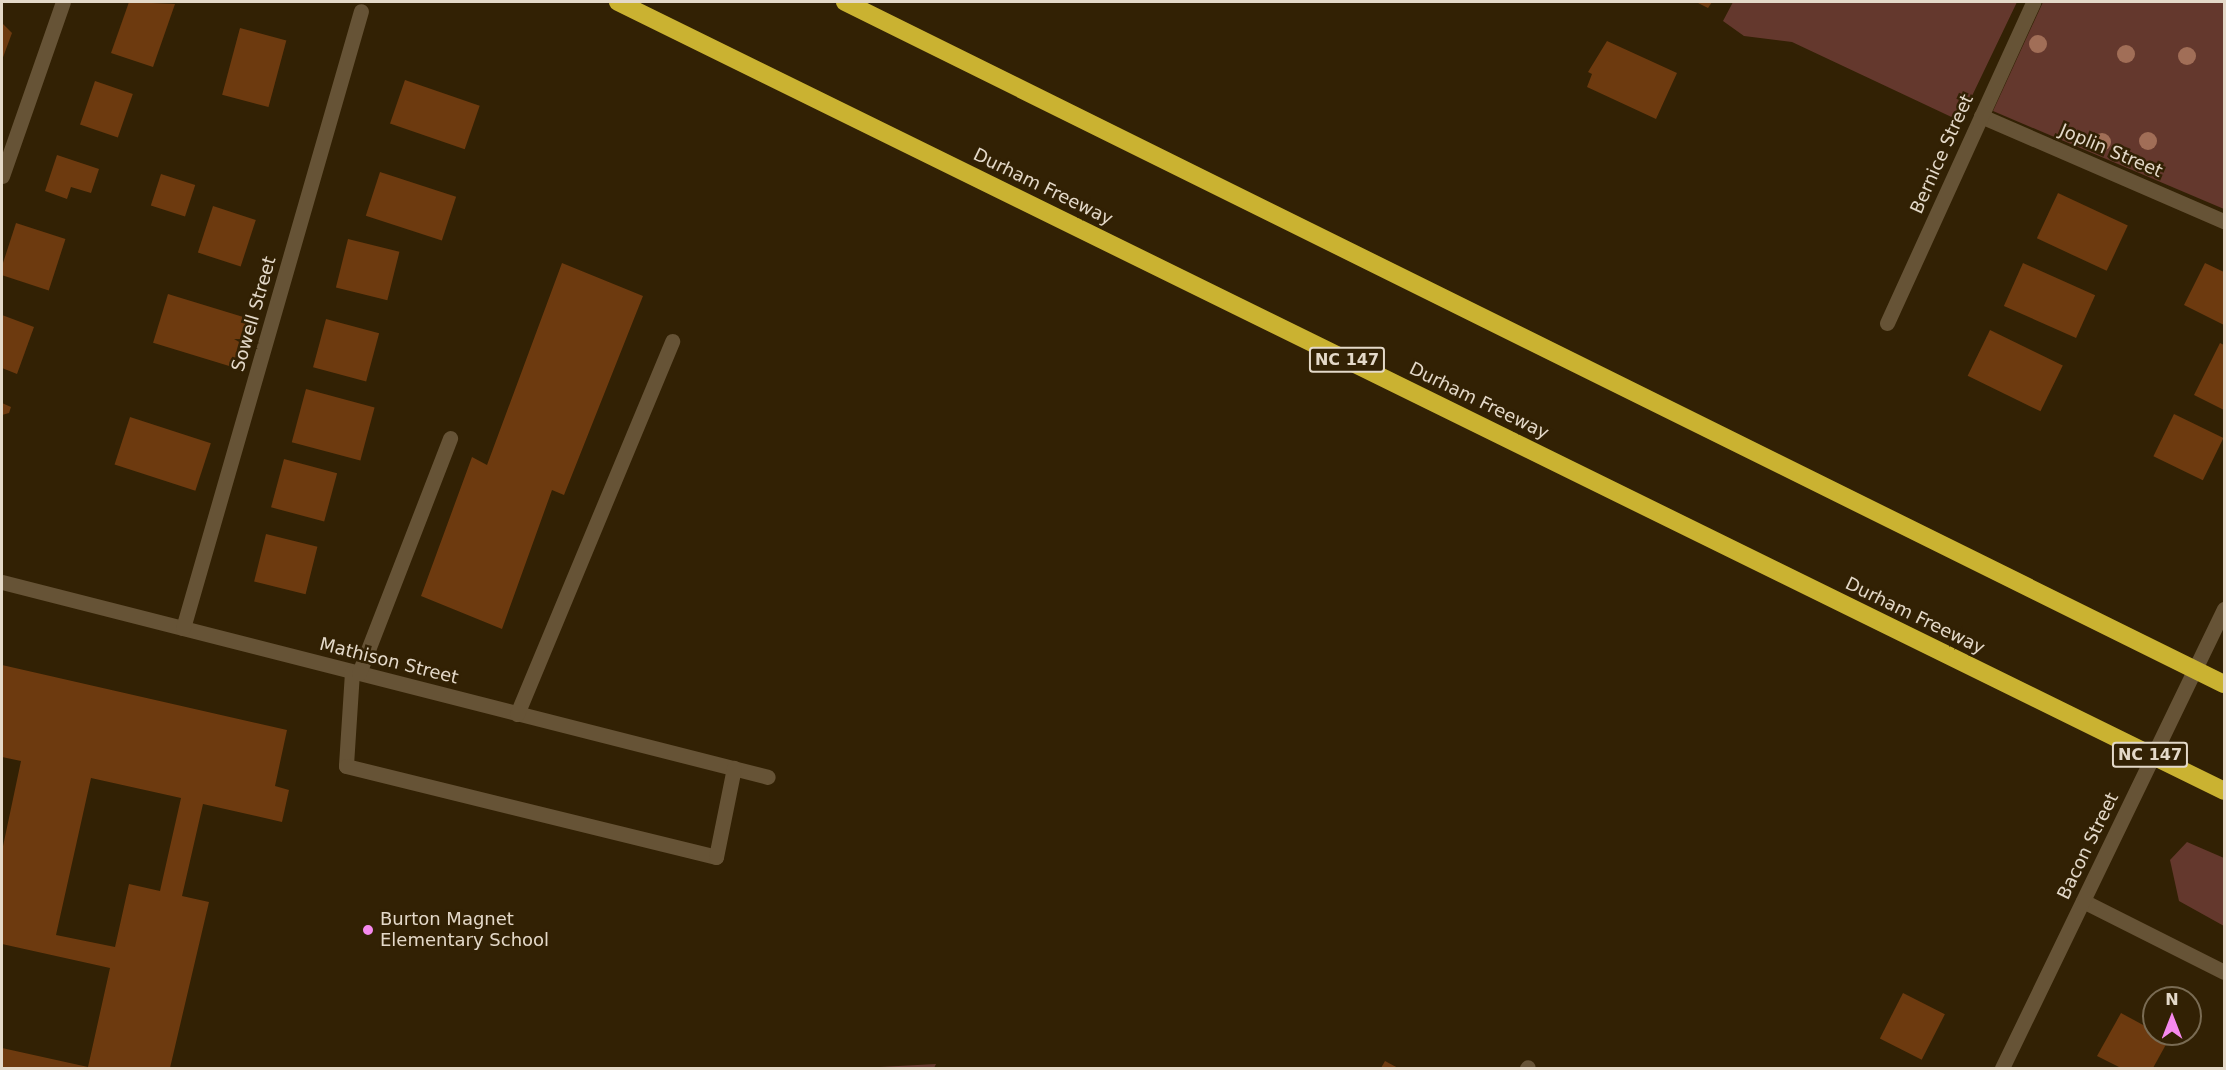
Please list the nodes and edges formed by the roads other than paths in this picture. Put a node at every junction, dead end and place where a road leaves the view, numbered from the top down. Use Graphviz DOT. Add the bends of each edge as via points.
graph roads {
  1 [pos="63,2"];
  2 [pos="618,2"];
  3 [pos="845,2"];
  4 [pos="2033,2"];
  5 [pos="361,11"];
  6 [pos="1981,116"];
  7 [pos="2,176"];
  8 [pos="2224,221"];
  9 [pos="1887,323"];
  10 [pos="672,340"];
  11 [pos="450,438"];
  12 [pos="2,582"];
  13 [pos="2224,609"];
  14 [pos="183,628"];
  15 [pos="356,673"];
  16 [pos="2224,684"];
  17 [pos="517,714"];
  18 [pos="734,768"];
  19 [pos="768,777"];
  20 [pos="2224,791"];
  21 [pos="2083,901"];
  22 [pos="2224,972"];
  23 [pos="2002,1068"];
  1 -- 7 [label="street"];
  2 -- 20 [label="highway, Durham Freeway / NC 147"];
  3 -- 16 [label="highway"];
  4 -- 6 [label="street, Bernice Street"];
  5 -- 14 [label="street, Sowell Street"];
  6 -- 8 [label="street, Joplin Street"];
  6 -- 9 [label="street, Bernice Street"];
  10 -- 17 [label="street"];
  11 -- 15 [label="street"];
  12 -- 14 [label="street, Mathison Street"];
  13 -- 21 [label="street, Bacon Street"];
  14 -- 15 [label="street, Mathison Street"];
  15 -- 17 [label="street, Mathison Street"];
  15 -- 18 [label="street" via="346,766 716,857"];
  17 -- 18 [label="street, Mathison Street"];
  18 -- 19 [label="street, Mathison Street"];
  21 -- 22 [label="street"];
  21 -- 23 [label="street, Bacon Street"];
}
